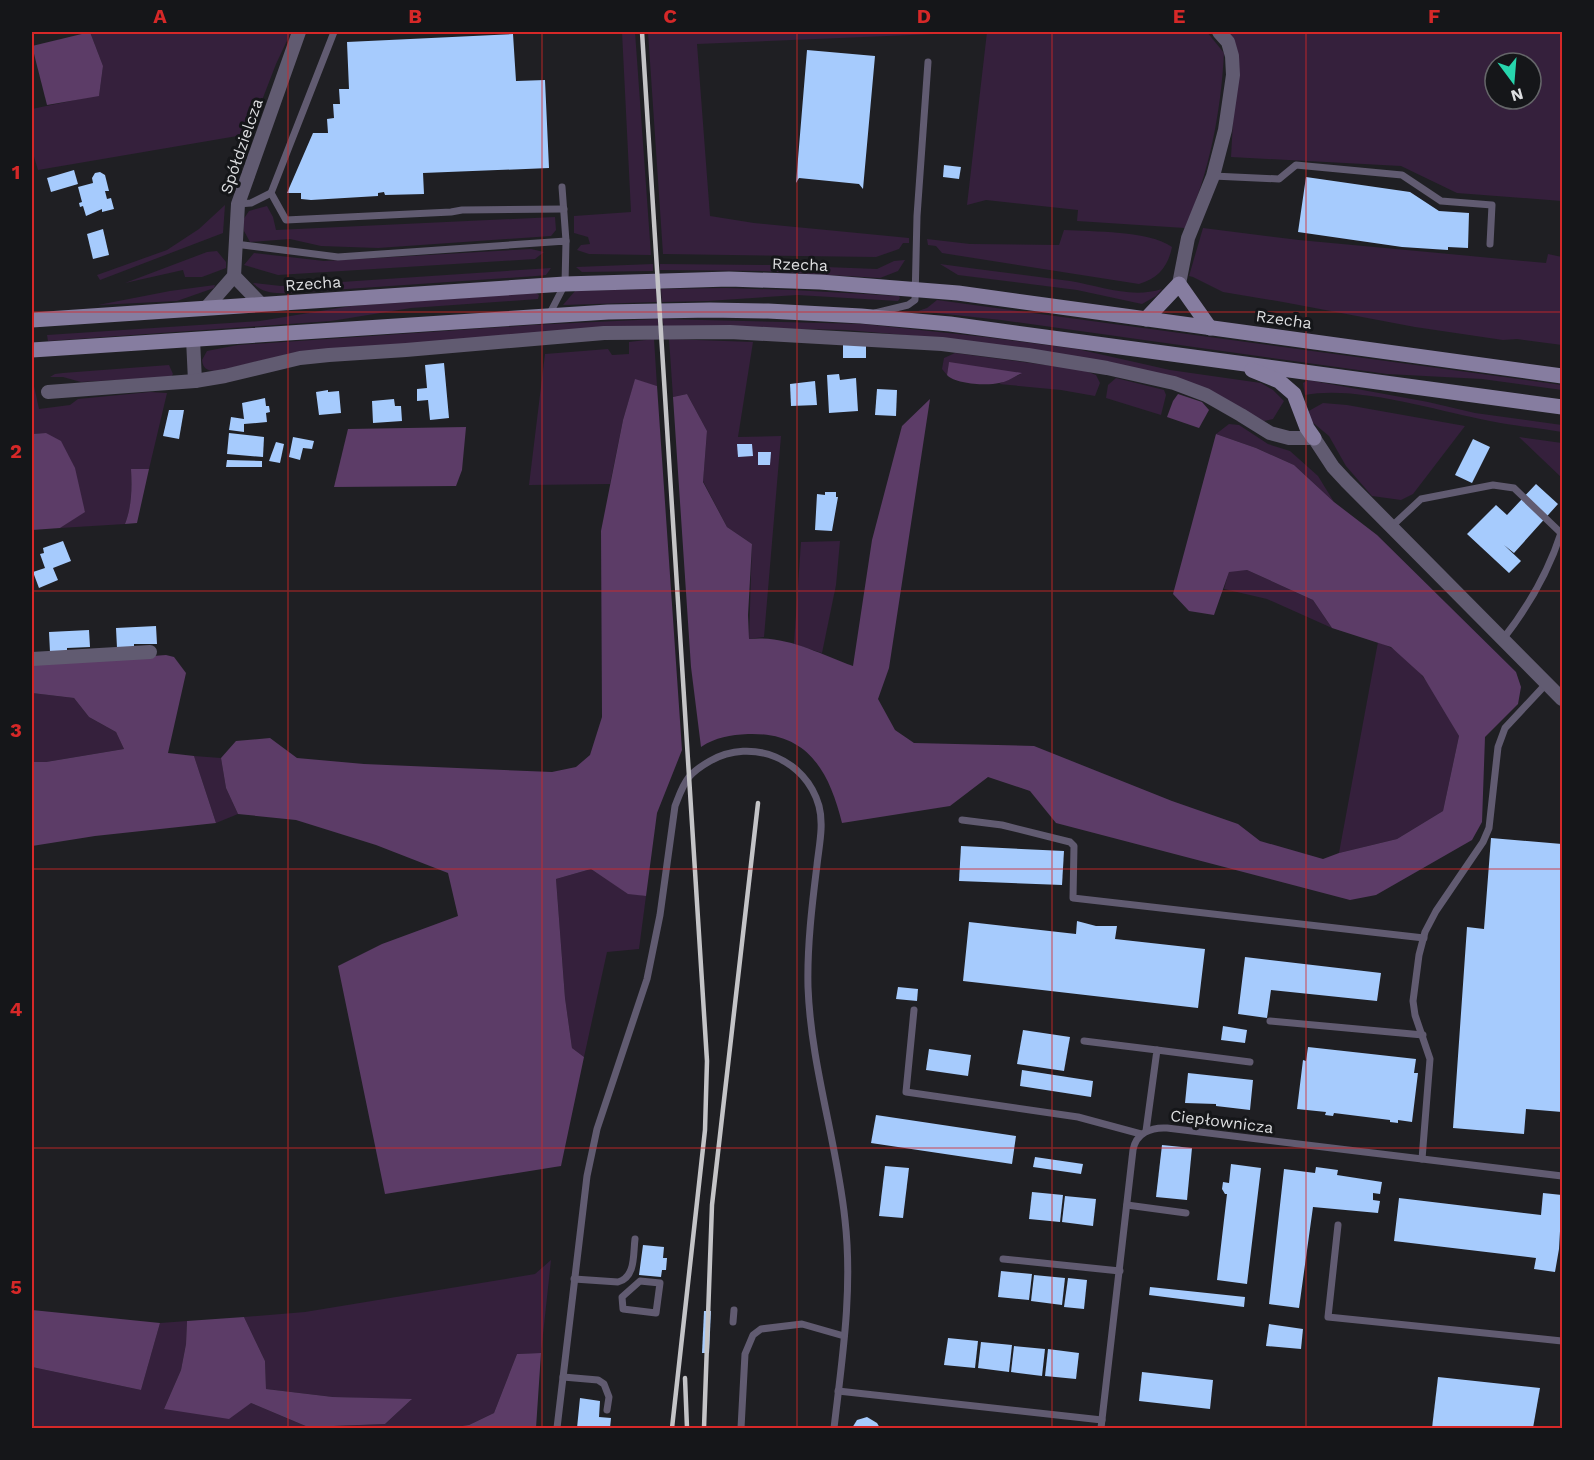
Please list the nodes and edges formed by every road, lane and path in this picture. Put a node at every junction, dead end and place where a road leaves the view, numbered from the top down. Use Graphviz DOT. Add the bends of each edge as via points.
graph roads {
  1 [pos="299,32"];
  2 [pos="334,32"];
  3 [pos="1219,32"];
  4 [pos="928,62"];
  5 [pos="1213,176"];
  6 [pos="562,187"];
  7 [pos="271,192"];
  8 [pos="238,204"];
  9 [pos="564,209"];
  10 [pos="566,242"];
  11 [pos="235,244"];
  12 [pos="1490,244"];
  13 [pos="234,276"];
  14 [pos="566,284"];
  15 [pos="1179,284"];
  16 [pos="915,289"];
  17 [pos="261,304"];
  18 [pos="206,308"];
  19 [pos="549,315"];
  20 [pos="861,316"];
  21 [pos="1146,318"];
  22 [pos="32,320"];
  23 [pos="1210,328"];
  24 [pos="193,339"];
  25 [pos="32,350"];
  26 [pos="1233,361"];
  27 [pos="1563,376"];
  28 [pos="195,381"];
  29 [pos="48,392"];
  30 [pos="1563,407"];
  31 [pos="1314,438"];
  32 [pos="1391,527"];
  33 [pos="1562,534"];
  34 [pos="1503,639"];
  35 [pos="150,652"];
  36 [pos="32,659"];
  37 [pos="1547,683"];
  38 [pos="1563,699"];
  39 [pos="962,820"];
  40 [pos="1424,938"];
  41 [pos="914,1010"];
  42 [pos="1270,1021"];
  43 [pos="1423,1035"];
  44 [pos="1084,1041"];
  45 [pos="1157,1050"];
  46 [pos="1250,1062"];
  47 [pos="1144,1133"];
  48 [pos="1422,1159"];
  49 [pos="1563,1176"];
  50 [pos="1127,1205"];
  51 [pos="1186,1213"];
  52 [pos="1338,1225"];
  53 [pos="635,1239"];
  54 [pos="1003,1259"];
  55 [pos="1120,1271"];
  56 [pos="574,1279"];
  57 [pos="625,1280"];
  58 [pos="630,1290"];
  59 [pos="734,1310"];
  60 [pos="733,1322"];
  61 [pos="844,1336"];
  62 [pos="1563,1341"];
  63 [pos="563,1377"];
  64 [pos="838,1391"];
  65 [pos="607,1410"];
  66 [pos="1102,1419"];
  67 [pos="557,1428"];
  68 [pos="741,1428"];
  69 [pos="834,1428"];
  70 [pos="1101,1428"];
  1 -- 8 [label="street, Spółdzielcza"];
  2 -- 7 [label="lane"];
  3 -- 5 [label="street" via="1228,42 1233,75"];
  4 -- 16 [label="lane"];
  5 -- 12 [label="lane" via="1279,179 1296,165 1402,175 1441,201 1492,205"];
  5 -- 15 [label="street" via="1188,238"];
  6 -- 9 [label="lane"];
  7 -- 8 [label="lane"];
  7 -- 9 [label="lane" via="286,220 462,210"];
  8 -- 11 [label="street, Spółdzielcza"];
  9 -- 10 [label="lane"];
  10 -- 11 [label="lane" via="338,256"];
  10 -- 14 [label="lane"];
  11 -- 13 [label="street, Spółdzielcza"];
  13 -- 17 [label="street"];
  13 -- 18 [label="street"];
  14 -- 16 [label="main road, Rzecha" via="729,279"];
  14 -- 17 [label="main road, Rzecha"];
  14 -- 19 [label="lane"];
  15 -- 21 [label="main road"];
  15 -- 23 [label="main road"];
  16 -- 20 [label="lane" via="915,300 908,305"];
  16 -- 21 [label="main road, Rzecha"];
  17 -- 18 [label="main road, Rzecha"];
  18 -- 22 [label="main road, Rzecha"];
  19 -- 20 [label="main road" via="710,310"];
  19 -- 24 [label="main road"];
  20 -- 26 [label="main road"];
  21 -- 23 [label="main road, Rzecha"];
  23 -- 27 [label="main road, Rzecha"];
  24 -- 25 [label="main road"];
  24 -- 28 [label="street"];
  26 -- 30 [label="main road"];
  26 -- 31 [label="main road" via="1287,387"];
  28 -- 29 [label="street"];
  28 -- 31 [label="street" via="300,358 604,333 818,336 954,346 1107,368 1174,383 1206,396 1269,434"];
  31 -- 32 [label="street" via="1333,467"];
  32 -- 33 [label="lane" via="1421,499 1493,485 1514,488"];
  32 -- 34 [label="street"];
  33 -- 34 [label="lane" via="1536,593"];
  34 -- 37 [label="street"];
  35 -- 36 [label="street"];
  37 -- 38 [label="street"];
  37 -- 40 [label="lane" via="1505,728 1498,747 1489,828 1436,911"];
  39 -- 40 [label="lane" via="1002,825 1070,842 1074,846 1073,898"];
  40 -- 43 [label="lane" via="1413,1002"];
  41 -- 47 [label="lane, Ciepłownicza" via="906,1092 1077,1117"];
  42 -- 43 [label="lane"];
  43 -- 48 [label="lane" via="1430,1059"];
  44 -- 45 [label="lane"];
  45 -- 46 [label="lane"];
  45 -- 47 [label="lane"];
  47 -- 48 [label="lane, Ciepłownicza" via="1167,1128"];
  47 -- 50 [label="lane" via="1134,1144"];
  48 -- 49 [label="lane, Ciepłownicza"];
  50 -- 51 [label="lane"];
  50 -- 55 [label="lane"];
  52 -- 62 [label="lane" via="1328,1317"];
  53 -- 57 [label="lane" via="631,1272"];
  54 -- 55 [label="lane"];
  55 -- 66 [label="lane"];
  56 -- 57 [label="lane"];
  56 -- 61 [label="lane" via="591,1154 647,979 672,823 681,790 701,766 717,758 732,752 768,753 784,760 805,779 814,793 821,819 810,932 809,1002 817,1071 845,1220 848,1276"];
  56 -- 63 [label="lane"];
  57 -- 58 [label="lane"];
  58 -- 58 [label="lane" via="640,1281 660,1283 656,1313 623,1309 622,1297"];
  59 -- 60 [label="lane"];
  61 -- 64 [label="lane"];
  61 -- 68 [label="lane" via="802,1324 761,1329 753,1335 745,1354"];
  63 -- 65 [label="lane" via="604,1384 609,1397"];
  63 -- 67 [label="lane"];
  64 -- 66 [label="lane"];
  64 -- 69 [label="lane"];
  66 -- 70 [label="lane"];
}
